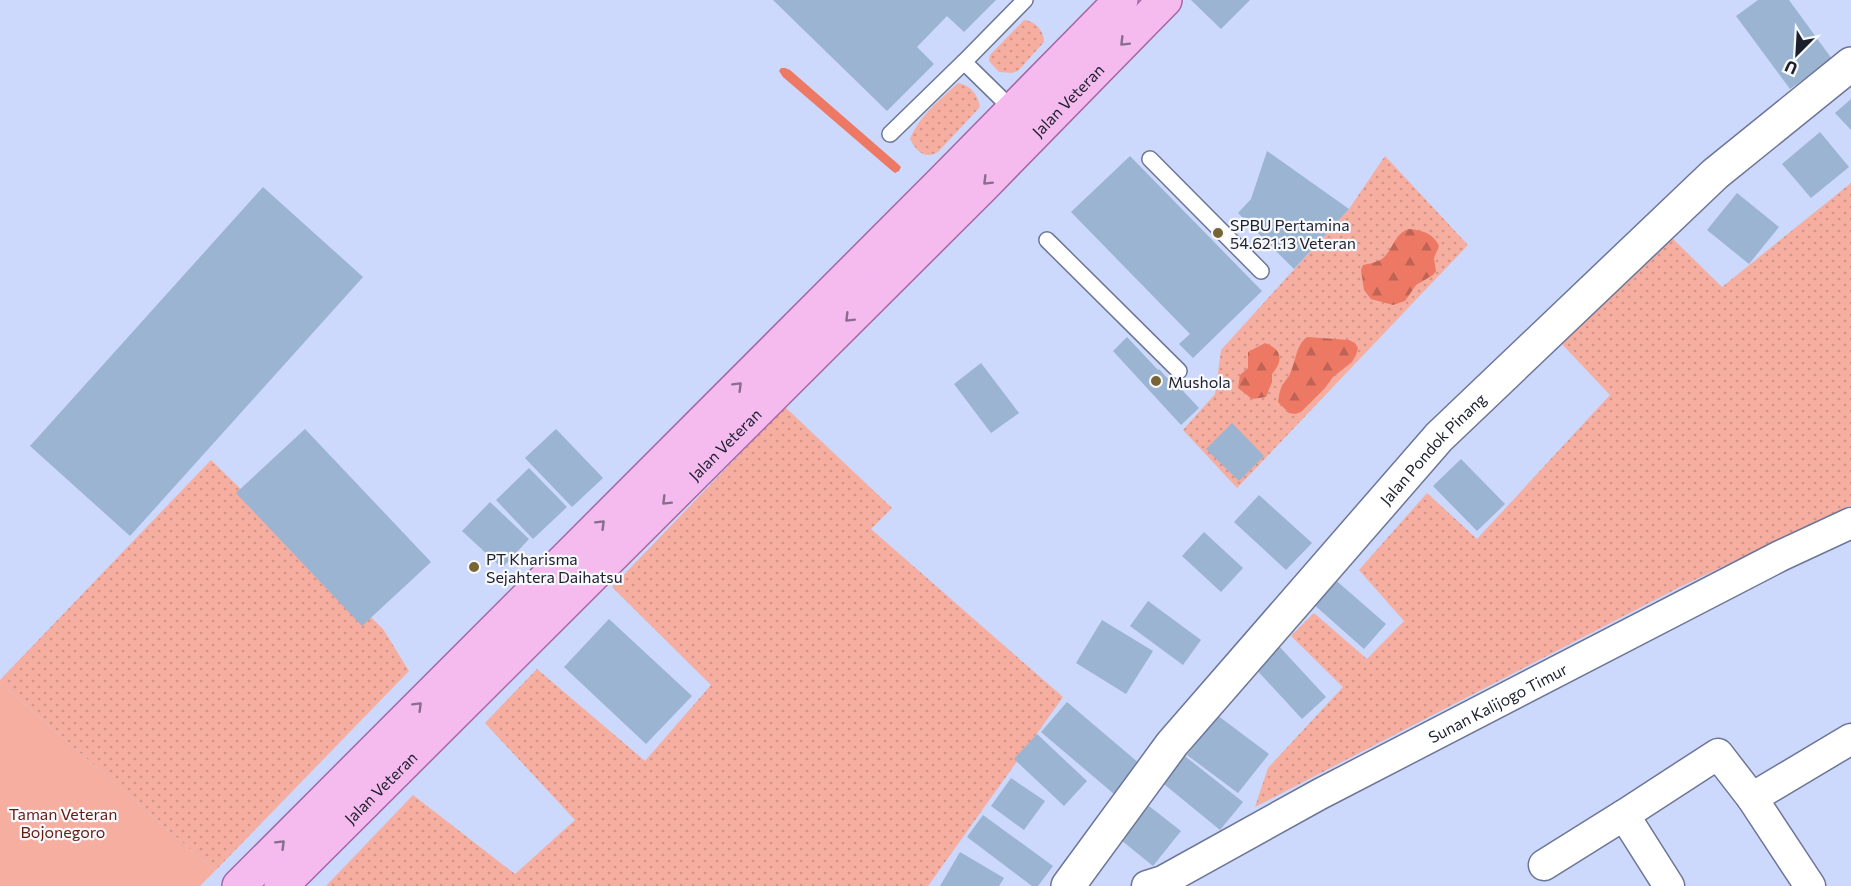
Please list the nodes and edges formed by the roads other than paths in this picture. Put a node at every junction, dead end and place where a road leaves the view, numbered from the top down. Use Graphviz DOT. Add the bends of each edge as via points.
graph roads {
  1 [pos="1025,0"];
  2 [pos="1121,0"];
  3 [pos="1165,0"];
  4 [pos="964,62"];
  5 [pos="1851,64"];
  6 [pos="1013,110"];
  7 [pos="890,134"];
  8 [pos="1150,159"];
  9 [pos="1047,240"];
  10 [pos="1261,271"];
  11 [pos="1179,371"];
  12 [pos="1851,523"];
  13 [pos="1851,739"];
  14 [pos="1752,798"];
  15 [pos="1624,815"];
  16 [pos="1544,865"];
  17 [pos="239,886"];
  18 [pos="281,886"];
  19 [pos="1068,886"];
  20 [pos="1147,886"];
  21 [pos="1670,886"];
  22 [pos="1810,886"];
  1 -- 4 [label="lane"];
  2 -- 6 [label="main road, Jalan Veteran"];
  3 -- 18 [label="main road, Jalan Veteran, one-way"];
  4 -- 6 [label="lane"];
  4 -- 7 [label="lane"];
  5 -- 19 [label="street, Jalan Pondok Pinang" via="1715,174 1439,437 1172,744"];
  17 -- 6 [label="main road, Jalan Veteran, one-way"];
  8 -- 10 [label="lane"];
  9 -- 11 [label="lane"];
  12 -- 20 [label="street, Sunan Kalijogo Timur" via="1780,556"];
  13 -- 14 [label="street"];
  14 -- 15 [label="street" via="1718,754"];
  14 -- 22 [label="street"];
  15 -- 16 [label="street"];
  15 -- 21 [label="street"];
}
